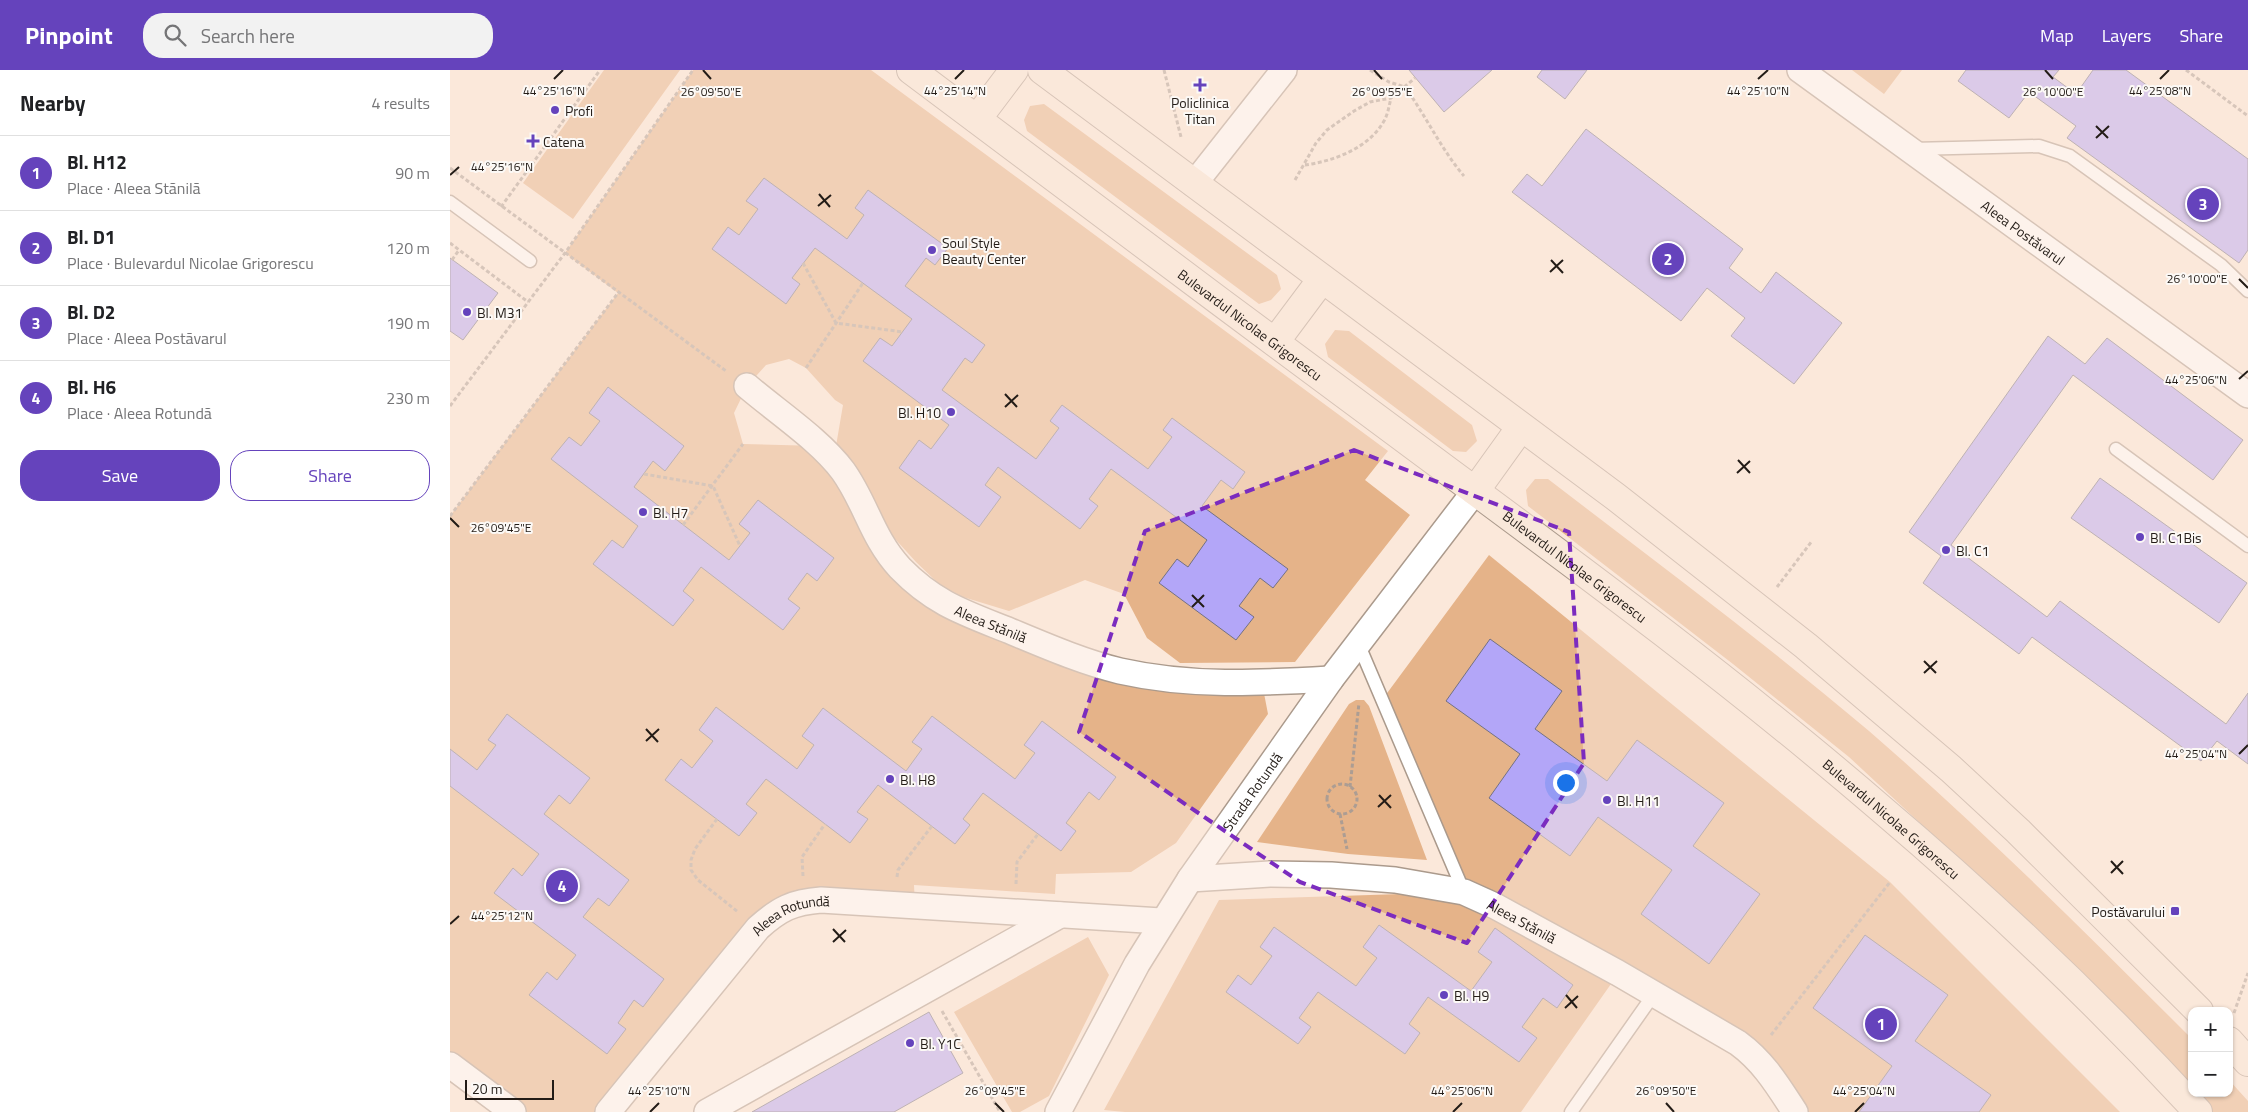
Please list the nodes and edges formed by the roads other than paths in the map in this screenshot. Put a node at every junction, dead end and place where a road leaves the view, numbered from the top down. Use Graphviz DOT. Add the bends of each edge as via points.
graph roads {
  1 [pos="911,70"];
  2 [pos="1014,70"];
  3 [pos="1042,70"];
  4 [pos="1284,70"];
  5 [pos="1800,70"];
  6 [pos="977,119"];
  7 [pos="1909,149"];
  8 [pos="1194,184"];
  9 [pos="450,202"];
  10 [pos="530,261"];
  11 [pos="1322,279"];
  12 [pos="2248,290"];
  13 [pos="1275,342"];
  14 [pos="746,386"];
  15 [pos="2248,395"];
  16 [pos="1521,428"];
  17 [pos="2116,449"];
  18 [pos="1475,490"];
  19 [pos="2248,546"];
  20 [pos="1358,643"];
  21 [pos="1331,679"];
  22 [pos="1190,879"];
  23 [pos="1464,892"];
  24 [pos="1060,915"];
  25 [pos="1161,921"];
  26 [pos="1654,994"];
  27 [pos="2195,1007"];
  28 [pos="2233,1033"];
  29 [pos="2248,1062"];
  30 [pos="450,1065"];
  31 [pos="512,1112"];
  32 [pos="608,1112"];
  33 [pos="707,1112"];
  34 [pos="1058,1112"];
  35 [pos="1571,1112"];
  36 [pos="1795,1112"];
  37 [pos="2198,1112"];
  1 -- 6 [label="main road, Bulevardul Nicolae Grigorescu"];
  2 -- 6 [label="main road"];
  3 -- 8 [label="main road"];
  4 -- 8 [label="street"];
  5 -- 7 [label="street, Aleea Postăvarul"];
  6 -- 13 [label="main road, Bulevardul Nicolae Grigorescu"];
  7 -- 12 [label="lane" via="2039,146 2070,156 2221,265"];
  7 -- 15 [label="street, Aleea Postăvarul"];
  8 -- 11 [label="main road"];
  9 -- 10 [label="lane"];
  11 -- 13 [label="main road"];
  11 -- 16 [label="main road"];
  13 -- 18 [label="main road, Bulevardul Nicolae Grigorescu"];
  14 -- 21 [label="street, Aleea Stănilă" via="819,446 842,470 887,554 925,592 954,609 1120,671 1224,684"];
  16 -- 18 [label="main road"];
  16 -- 27 [label="main road" via="1616,497 1873,702 2018,830"];
  17 -- 19 [label="lane"];
  18 -- 20 [label="street, Strada Rotundă"];
  18 -- 37 [label="main road, Bulevardul Nicolae Grigorescu" via="1707,666 1878,805 2085,995"];
  20 -- 21 [label="street, Strada Rotundă"];
  20 -- 23 [label="lane"];
  21 -- 22 [label="street, Strada Rotundă"];
  22 -- 23 [label="street, Aleea Stănilă" via="1270,874 1352,876"];
  22 -- 25 [label="street, Strada Rotundă"];
  23 -- 26 [label="street, Aleea Stănilă"];
  24 -- 25 [label="street, Aleea Rotundă"];
  24 -- 32 [label="street, Aleea Rotundă" via="821,900 804,902 774,914 758,928"];
  24 -- 33 [label="street"];
  25 -- 34 [label="street, Strada Rotundă"];
  26 -- 35 [label="lane"];
  26 -- 36 [label="street, Aleea Stănilă" via="1755,1055 1770,1072"];
  28 -- 29 [label="main road"];
  30 -- 31 [label="street"];
}
